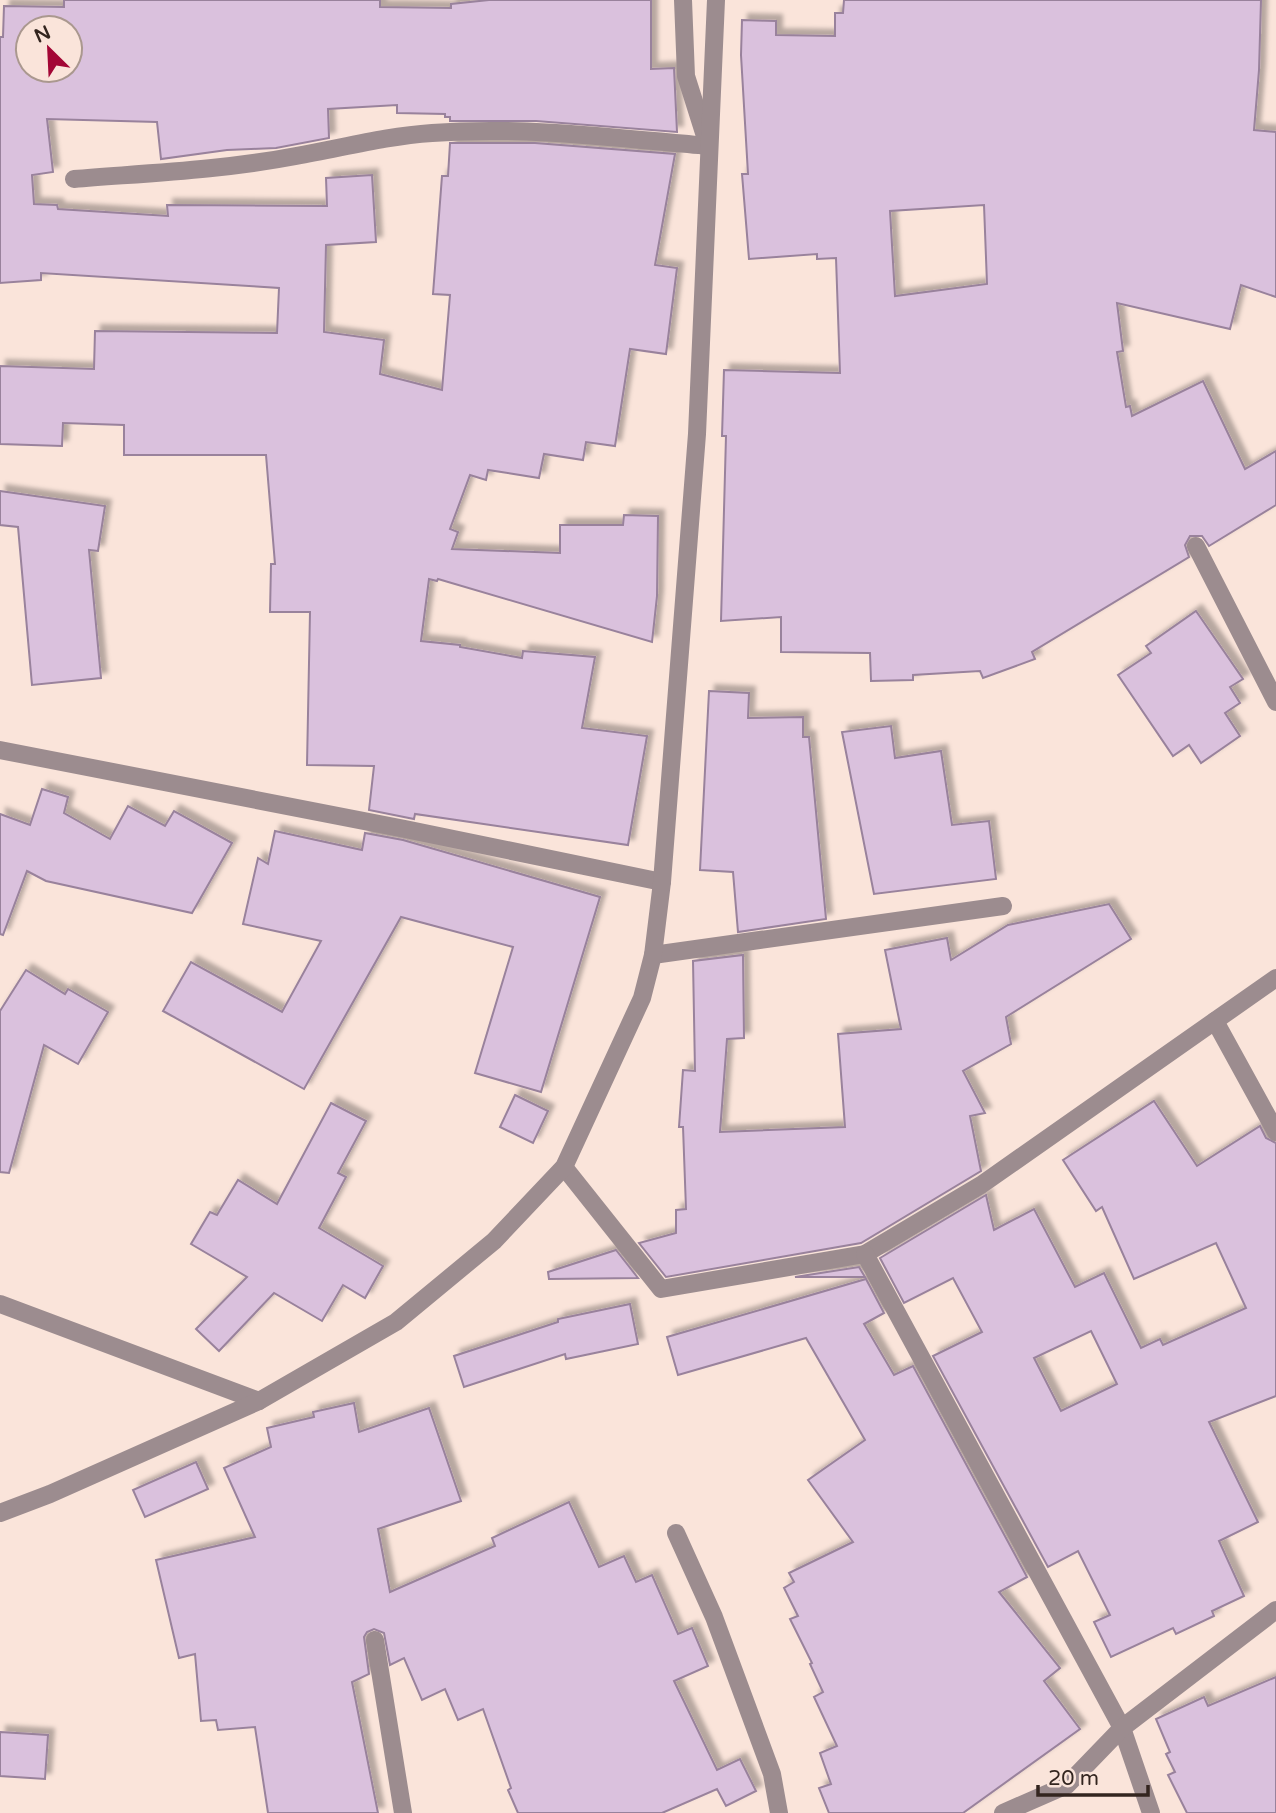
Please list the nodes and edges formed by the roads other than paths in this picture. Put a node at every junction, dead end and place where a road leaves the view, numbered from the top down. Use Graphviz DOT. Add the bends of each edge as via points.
graph roads {
  1 [pos="683,0"];
  2 [pos="716,0"];
  3 [pos="708,146"];
  4 [pos="74,179"];
  5 [pos="1196,546"];
  6 [pos="1276,702"];
  7 [pos="0,751"];
  8 [pos="662,882"];
  9 [pos="1003,906"];
  10 [pos="653,955"];
  11 [pos="1276,978"];
  12 [pos="1215,1021"];
  13 [pos="1276,1132"];
  14 [pos="564,1167"];
  15 [pos="865,1254"];
  16 [pos="0,1304"];
  17 [pos="259,1401"];
  18 [pos="0,1513"];
  19 [pos="676,1533"];
  20 [pos="1276,1610"];
  21 [pos="375,1640"];
  22 [pos="1122,1728"];
  23 [pos="403,1813"];
  24 [pos="779,1813"];
  25 [pos="1003,1813"];
  26 [pos="1152,1813"];
  1 -- 3 [label="street" via="686,76"];
  2 -- 3 [label="street"];
  3 -- 4 [label="street" via="527,130 433,133 222,167"];
  3 -- 8 [label="street" via="697,434"];
  5 -- 6 [label="street"];
  7 -- 8 [label="street"];
  8 -- 10 [label="street"];
  9 -- 10 [label="street"];
  10 -- 14 [label="street" via="642,998"];
  11 -- 12 [label="street"];
  12 -- 13 [label="street"];
  12 -- 15 [label="street" via="981,1185"];
  14 -- 15 [label="street" via="661,1289"];
  14 -- 17 [label="street" via="494,1241 396,1322"];
  15 -- 22 [label="street"];
  16 -- 17 [label="street"];
  17 -- 18 [label="street"];
  19 -- 24 [label="street" via="719,1630 772,1774"];
  20 -- 22 [label="street"];
  21 -- 23 [label="street"];
  22 -- 25 [label="street" via="1067,1786"];
  22 -- 26 [label="street"];
}
